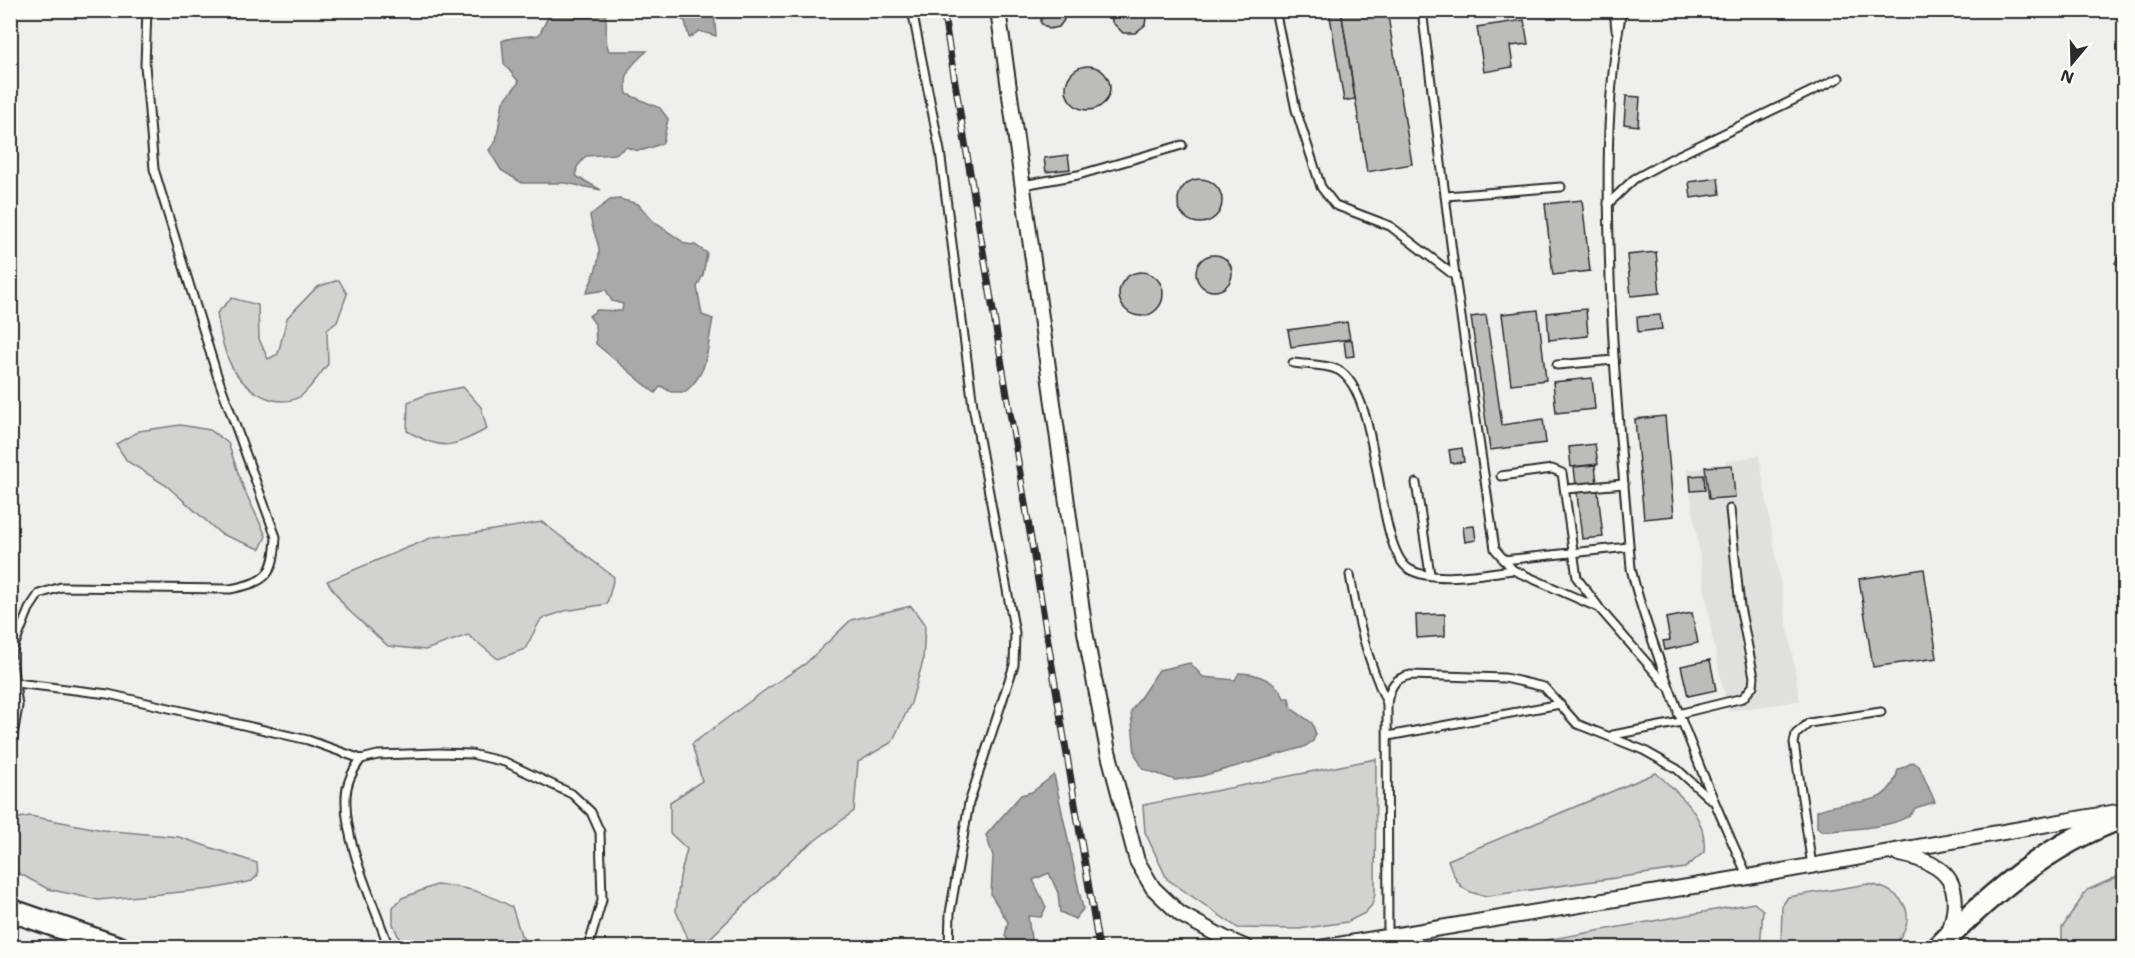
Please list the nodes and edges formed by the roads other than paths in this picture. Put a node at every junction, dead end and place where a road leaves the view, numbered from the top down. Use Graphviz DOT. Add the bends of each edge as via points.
graph roads {
  1 [pos="147,10"];
  2 [pos="912,10"];
  3 [pos="998,10"];
  4 [pos="1275,10"];
  5 [pos="1422,10"];
  6 [pos="1614,10"];
  7 [pos="1622,10"];
  8 [pos="1617,38"];
  9 [pos="1839,78"];
  10 [pos="1182,145"];
  11 [pos="1023,185"];
  12 [pos="1561,187"];
  13 [pos="1446,196"];
  14 [pos="1608,204"];
  15 [pos="1455,276"];
  16 [pos="1614,360"];
  17 [pos="1293,363"];
  18 [pos="1557,365"];
  19 [pos="1501,476"];
  20 [pos="1416,483"];
  21 [pos="1624,484"];
  22 [pos="1566,489"];
  23 [pos="1730,509"];
  24 [pos="1629,547"];
  25 [pos="1573,553"];
  26 [pos="1503,560"];
  27 [pos="1513,570"];
  28 [pos="1430,574"];
  29 [pos="1350,575"];
  30 [pos="1599,608"];
  31 [pos="10,654"];
  32 [pos="16,682"];
  33 [pos="1670,689"];
  34 [pos="1387,703"];
  35 [pos="1560,704"];
  36 [pos="1881,712"];
  37 [pos="1678,714"];
  38 [pos="1681,722"];
  39 [pos="1388,736"];
  40 [pos="1611,736"];
  41 [pos="10,754"];
  42 [pos="361,759"];
  43 [pos="1713,802"];
  44 [pos="2124,811"];
  45 [pos="2124,817"];
  46 [pos="1888,853"];
  47 [pos="1812,866"];
  48 [pos="1748,878"];
  49 [pos="10,910"];
  50 [pos="1388,936"];
  51 [pos="1943,943"];
  52 [pos="120,948"];
  53 [pos="389,948"];
  54 [pos="588,948"];
  55 [pos="949,948"];
  56 [pos="1247,948"];
  57 [pos="1320,948"];
  1 -- 31 [label="lane" via="145,65 154,169 217,375 276,537 275,560 268,576 251,585 230,589 51,588 39,594 29,609"];
  2 -- 55 [label="lane" via="940,152 974,406 1015,633 1014,666 967,813 950,913"];
  3 -- 11 [label="street"];
  4 -- 15 [label="lane" via="1296,110 1328,198 1344,209 1390,226"];
  5 -- 13 [label="lane"];
  6 -- 8 [label="lane"];
  7 -- 8 [label="lane"];
  8 -- 14 [label="lane" via="1610,96"];
  9 -- 14 [label="lane" via="1669,160 1634,180"];
  10 -- 11 [label="lane" via="1078,175"];
  11 -- 56 [label="street" via="1085,632 1108,751 1137,861 1153,888 1180,914"];
  12 -- 13 [label="lane"];
  13 -- 15 [label="lane"];
  14 -- 16 [label="lane"];
  15 -- 26 [label="lane" via="1491,539"];
  16 -- 18 [label="lane"];
  16 -- 21 [label="lane"];
  17 -- 28 [label="lane" via="1329,367 1354,389 1370,438 1397,553 1409,569"];
  19 -- 22 [label="lane" via="1558,470"];
  20 -- 28 [label="lane"];
  21 -- 22 [label="lane"];
  21 -- 24 [label="lane"];
  22 -- 25 [label="lane"];
  23 -- 37 [label="lane" via="1753,687 1743,698"];
  24 -- 25 [label="lane"];
  24 -- 33 [label="lane" via="1636,592"];
  25 -- 26 [label="lane"];
  25 -- 30 [label="lane" via="1577,578"];
  26 -- 27 [label="lane"];
  27 -- 28 [label="lane" via="1459,576"];
  27 -- 30 [label="lane"];
  29 -- 34 [label="lane" via="1360,634"];
  30 -- 33 [label="lane"];
  31 -- 32 [label="lane"];
  32 -- 41 [label="lane" via="18,706"];
  32 -- 42 [label="lane" via="108,694 308,740"];
  33 -- 37 [label="lane"];
  34 -- 35 [label="lane" via="1392,684 1411,675 1529,682 1544,687"];
  34 -- 39 [label="lane"];
  35 -- 39 [label="lane"];
  35 -- 40 [label="lane" via="1577,724"];
  36 -- 47 [label="lane" via="1809,723 1796,734 1794,743"];
  37 -- 38 [label="lane"];
  38 -- 40 [label="lane"];
  38 -- 43 [label="lane"];
  39 -- 50 [label="lane"];
  40 -- 43 [label="lane" via="1677,769"];
  42 -- 53 [label="lane" via="351,773 345,796 350,838"];
  42 -- 54 [label="lane" via="378,755 471,754 505,762 572,794 591,812 600,832 602,900"];
  43 -- 48 [label="lane"];
  44 -- 46 [label="street"];
  45 -- 51 [label="main road" via="2055,850 1998,891"];
  46 -- 47 [label="street"];
  46 -- 51 [label="street" via="1916,857 1936,865 1945,874 1955,904"];
  47 -- 48 [label="street"];
  48 -- 50 [label="street"];
  49 -- 52 [label="main road"];
  50 -- 57 [label="street"];
}
